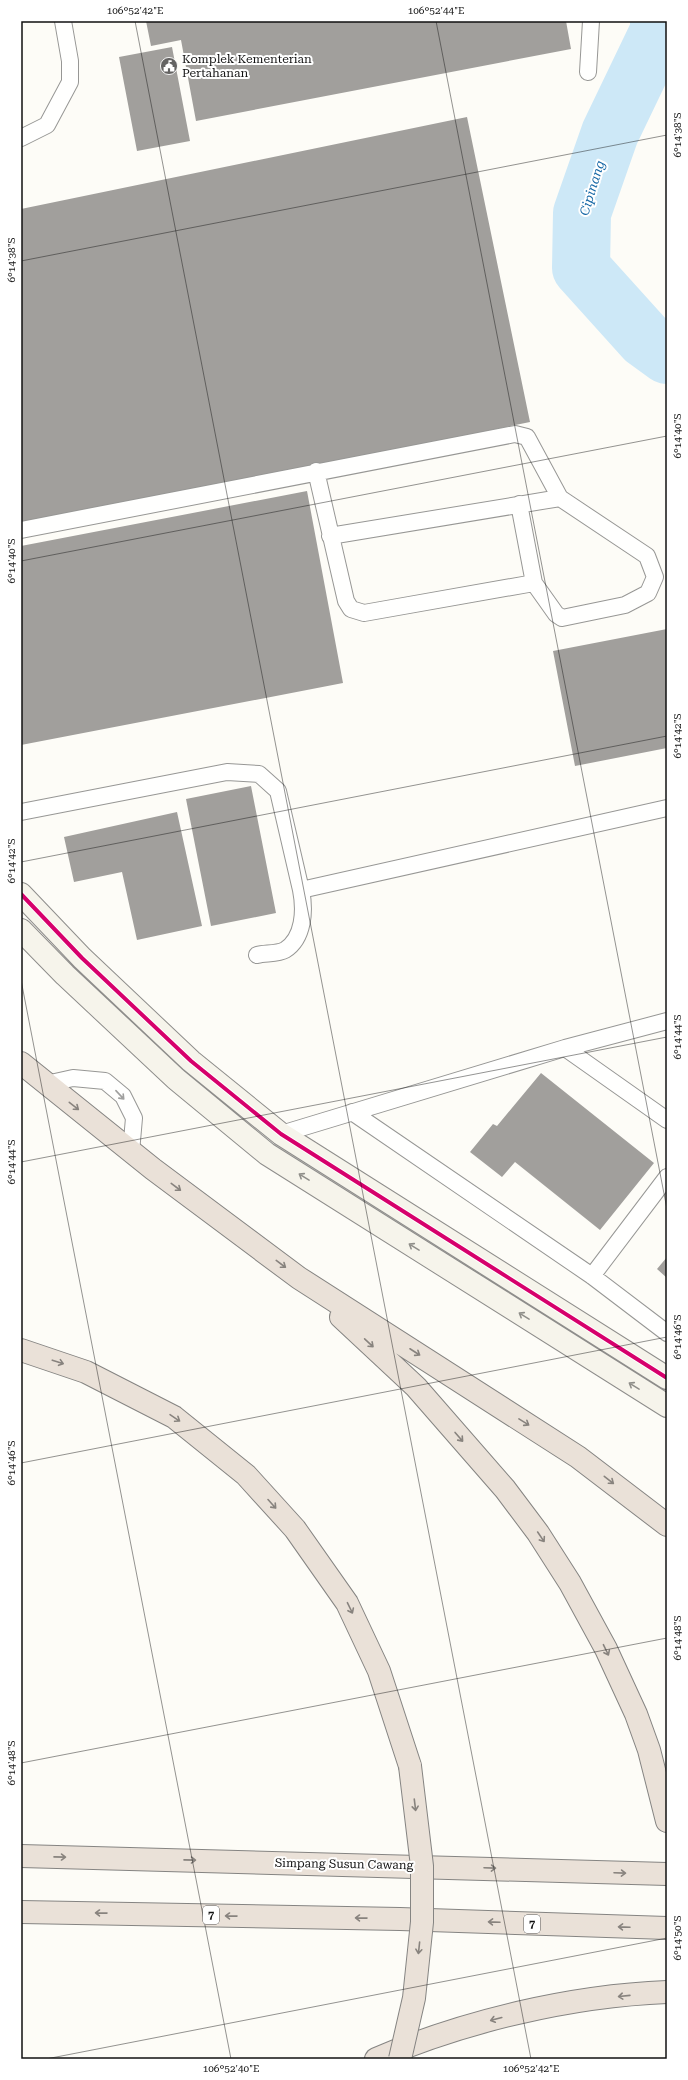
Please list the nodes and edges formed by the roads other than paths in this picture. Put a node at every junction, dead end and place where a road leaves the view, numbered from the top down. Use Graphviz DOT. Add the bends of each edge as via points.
graph roads {
  1 [pos="63,21"];
  2 [pos="591,21"];
  3 [pos="588,72"];
  4 [pos="21,138"];
  5 [pos="316,471"];
  6 [pos="560,498"];
  7 [pos="519,504"];
  8 [pos="21,530"];
  9 [pos="330,536"];
  10 [pos="534,583"];
  11 [pos="667,808"];
  12 [pos="21,812"];
  13 [pos="301,890"];
  14 [pos="21,894"];
  15 [pos="21,930"];
  16 [pos="257,955"];
  17 [pos="667,1021"];
  18 [pos="565,1048"];
  19 [pos="21,1063"];
  20 [pos="46,1084"];
  21 [pos="352,1112"];
  22 [pos="667,1120"];
  23 [pos="281,1134"];
  24 [pos="131,1152"];
  25 [pos="667,1177"];
  26 [pos="592,1276"];
  27 [pos="299,1278"];
  28 [pos="667,1333"];
  29 [pos="21,1350"];
  30 [pos="667,1378"];
  31 [pos="667,1406"];
  32 [pos="667,1525"];
  33 [pos="667,1822"];
  34 [pos="21,1856"];
  35 [pos="667,1874"];
  36 [pos="21,1912"];
  37 [pos="667,1928"];
  38 [pos="667,1992"];
  39 [pos="376,2059"];
  40 [pos="400,2059"];
  1 -- 4 [label="lane" via="70,61 70,82 47,125"];
  2 -- 3 [label="lane"];
  5 -- 6 [label="lane" via="515,434 527,437"];
  5 -- 8 [label="lane"];
  5 -- 9 [label="lane"];
  6 -- 7 [label="lane"];
  6 -- 10 [label="lane" via="647,556 655,577 648,593 625,605 562,618 556,614"];
  7 -- 9 [label="lane"];
  7 -- 10 [label="lane"];
  9 -- 10 [label="lane" via="346,601 351,609 364,613"];
  11 -- 13 [label="lane"];
  12 -- 13 [label="lane" via="228,772 259,774 278,791"];
  13 -- 16 [label="lane" via="304,906 299,934 284,950"];
  14 -- 23 [label="street" via="82,958 191,1061"];
  31 -- 15 [label="street, one-way" via="266,1154 176,1079 64,975"];
  17 -- 18 [label="lane"];
  18 -- 21 [label="lane"];
  18 -- 22 [label="lane"];
  19 -- 20 [label="highway"];
  20 -- 24 [label="highway, one-way"];
  20 -- 24 [label="lane, one-way" via="73,1078 105,1081 123,1096 134,1118"];
  21 -- 23 [label="lane"];
  21 -- 26 [label="lane"];
  23 -- 30 [label="street"];
  24 -- 27 [label="highway, one-way"];
  25 -- 26 [label="lane"];
  26 -- 28 [label="lane"];
  27 -- 32 [label="highway, one-way" via="578,1457"];
  27 -- 33 [label="highway, one-way" via="416,1387 505,1489 538,1533 570,1583 606,1649 636,1714 649,1750"];
  29 -- 40 [label="highway, one-way, bridge" via="86,1372 174,1417 246,1475 294,1529 347,1603 379,1670 410,1766 422,1866 422,1922 414,1998"];
  34 -- 35 [label="highway, Simpang Susun Cawang, one-way"];
  37 -- 36 [label="highway, 7, one-way" via="400,1919"];
  38 -- 39 [label="highway, one-way" via="568,2004 501,2017 452,2031"];
}
